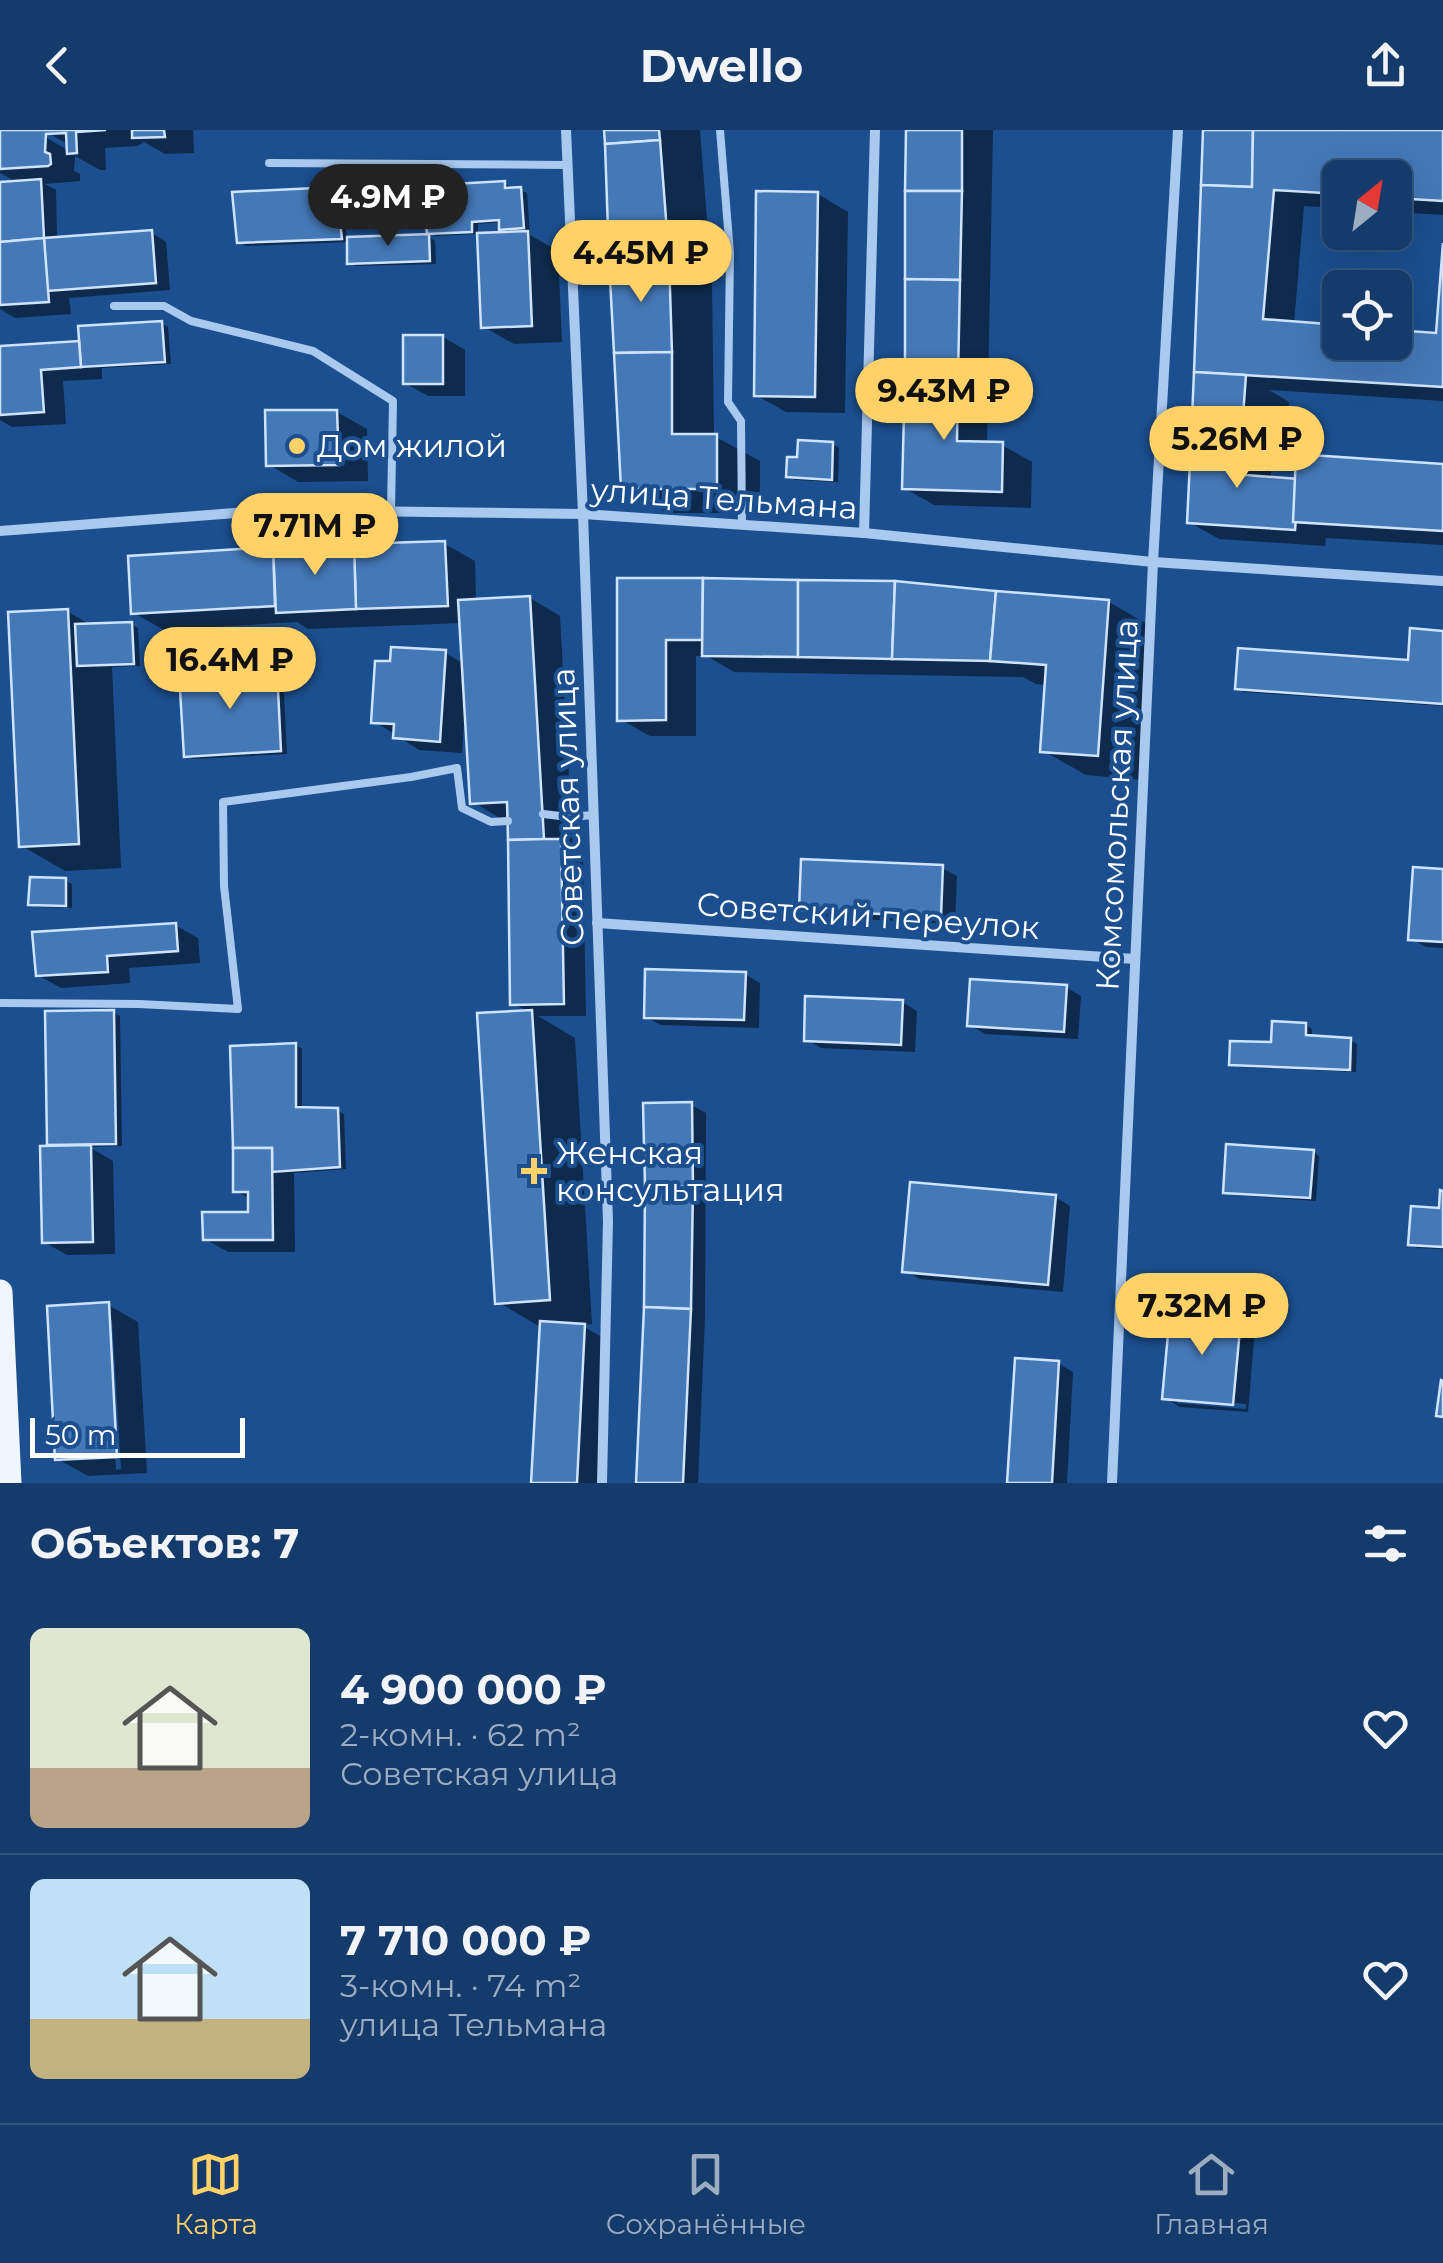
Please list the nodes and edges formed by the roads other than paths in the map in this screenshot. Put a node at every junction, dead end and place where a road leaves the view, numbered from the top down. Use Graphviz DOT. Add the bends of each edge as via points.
graph roads {
  1 [pos="566,130"];
  2 [pos="720,130"];
  3 [pos="876,130"];
  4 [pos="1178,130"];
  5 [pos="269,163"];
  6 [pos="567,164"];
  7 [pos="114,306"];
  8 [pos="392,511"];
  9 [pos="583,514"];
  10 [pos="742,525"];
  11 [pos="0,531"];
  12 [pos="864,533"];
  13 [pos="1153,562"];
  14 [pos="1443,582"];
  15 [pos="543,814"];
  16 [pos="594,815"];
  17 [pos="508,821"];
  18 [pos="598,924"];
  19 [pos="1135,959"];
  20 [pos="0,1003"];
  21 [pos="0,1292"];
  22 [pos="9,1483"];
  23 [pos="602,1483"];
  24 [pos="1112,1483"];
  1 -- 6 [label="street, Советская улица"];
  2 -- 10 [label="lane" via="730,253 728,402 742,421"];
  3 -- 12 [label="street"];
  4 -- 13 [label="street, Комсомольская улица"];
  5 -- 6 [label="lane"];
  6 -- 9 [label="street, Советская улица"];
  7 -- 8 [label="lane" via="164,306 192,321 313,351 393,401"];
  8 -- 9 [label="street, улица Тельмана"];
  8 -- 11 [label="street, улица Тельмана" via="274,510"];
  9 -- 10 [label="street, улица Тельмана"];
  9 -- 16 [label="street, Советская улица"];
  10 -- 12 [label="street, улица Тельмана"];
  12 -- 13 [label="street, улица Тельмана"];
  13 -- 14 [label="street, улица Тельмана"];
  13 -- 19 [label="street, Комсомольская улица"];
  15 -- 16 [label="lane"];
  16 -- 18 [label="street, Советская улица"];
  17 -- 20 [label="lane" via="491,822 462,808 457,768 223,802 224,886 238,1009"];
  18 -- 19 [label="street, Советский переулок"];
  18 -- 23 [label="street, Советская улица" via="608,1222"];
  19 -- 24 [label="street, Комсомольская улица"];
  21 -- 22 [label="main road"];
}
